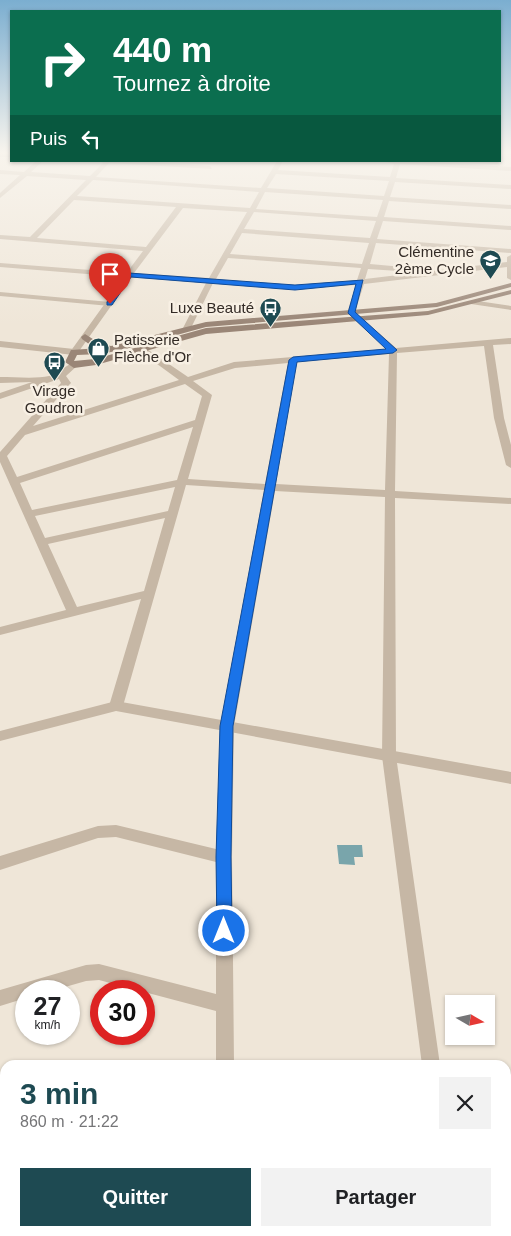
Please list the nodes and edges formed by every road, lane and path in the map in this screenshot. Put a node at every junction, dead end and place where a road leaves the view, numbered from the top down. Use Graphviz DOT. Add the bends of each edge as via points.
graph roads {
  1 [pos="61,210"];
  2 [pos="178,210"];
  3 [pos="247,210"];
  4 [pos="252,210"];
  5 [pos="383,210"];
  6 [pos="380,219"];
  7 [pos="511,228"];
  8 [pos="240,231"];
  9 [pos="0,238"];
  10 [pos="31,240"];
  11 [pos="374,241"];
  12 [pos="149,249"];
  13 [pos="511,251"];
  14 [pos="511,255"];
  15 [pos="226,256"];
  16 [pos="511,264"];
  17 [pos="0,265"];
  18 [pos="366,266"];
  19 [pos="444,272"];
  20 [pos="129,275"];
  21 [pos="511,278"];
  22 [pos="210,282"];
  23 [pos="361,282"];
  24 [pos="511,286"];
  25 [pos="511,292"];
  26 [pos="0,294"];
  27 [pos="461,299"];
  28 [pos="474,302"];
  29 [pos="110,304"];
  30 [pos="511,308"];
  31 [pos="355,316"];
  32 [pos="187,328"];
  33 [pos="85,337"];
  34 [pos="511,341"];
  35 [pos="488,342"];
  36 [pos="0,344"];
  37 [pos="122,347"];
  38 [pos="141,348"];
  39 [pos="393,350"];
  40 [pos="74,352"];
  41 [pos="293,360"];
  42 [pos="74,365"];
  43 [pos="56,377"];
  44 [pos="0,380"];
  45 [pos="185,380"];
  46 [pos="0,396"];
  47 [pos="499,418"];
  48 [pos="511,418"];
  49 [pos="199,422"];
  50 [pos="22,433"];
  51 [pos="1,457"];
  52 [pos="511,465"];
  53 [pos="14,482"];
  54 [pos="182,482"];
  55 [pos="270,487"];
  56 [pos="390,494"];
  57 [pos="511,501"];
  58 [pos="173,513"];
  59 [pos="29,514"];
  60 [pos="41,542"];
  61 [pos="150,593"];
  62 [pos="73,612"];
  63 [pos="0,631"];
  64 [pos="116,706"];
  65 [pos="227,726"];
  66 [pos="0,736"];
  67 [pos="390,756"];
  68 [pos="511,778"];
  69 [pos="224,857"];
  70 [pos="0,863"];
  71 [pos="0,998"];
  72 [pos="225,1005"];
  73 [pos="225,1060"];
  74 [pos="431,1060"];
  1 -- 10 [label="street"];
  2 -- 12 [label="street"];
  3 -- 4 [label="street"];
  4 -- 6 [label="street"];
  4 -- 8 [label="street"];
  5 -- 6 [label="street"];
  6 -- 7 [label="street"];
  6 -- 11 [label="street"];
  8 -- 11 [label="street"];
  8 -- 15 [label="street"];
  9 -- 10 [label="street"];
  10 -- 12 [label="street"];
  11 -- 13 [label="street"];
  11 -- 18 [label="street"];
  12 -- 20 [label="street"];
  14 -- 16 [label="street"];
  15 -- 18 [label="street"];
  15 -- 22 [label="street"];
  16 -- 19 [label="street"];
  16 -- 21 [label="street"];
  17 -- 20 [label="street"];
  18 -- 19 [label="street"];
  18 -- 23 [label="street"];
  19 -- 23 [label="street"];
  20 -- 22 [label="street"];
  20 -- 29 [label="street"];
  22 -- 23 [label="street" via="295,287"];
  22 -- 32 [label="street"];
  23 -- 31 [label="street"];
  24 -- 27 [label="main road"];
  25 -- 28 [label="main road"];
  26 -- 29 [label="street"];
  27 -- 28 [label="street"];
  27 -- 31 [label="main road" via="427,307"];
  28 -- 30 [label="street"];
  28 -- 31 [label="main road" via="440,311"];
  29 -- 33 [label="street"];
  31 -- 32 [label="main road"];
  31 -- 38 [label="main road" via="206,331"];
  31 -- 39 [label="street"];
  32 -- 37 [label="main road"];
  33 -- 37 [label="main road" via="96,345"];
  33 -- 40 [label="street"];
  34 -- 35 [label="street"];
  35 -- 39 [label="street"];
  35 -- 47 [label="street"];
  36 -- 40 [label="street"];
  37 -- 40 [label="main road"];
  38 -- 42 [label="main road" via="96,362"];
  38 -- 45 [label="street"];
  39 -- 41 [label="street"];
  39 -- 56 [label="street"];
  40 -- 42 [label="main road" via="69,362"];
  41 -- 45 [label="street" via="234,365"];
  41 -- 55 [label="street"];
  42 -- 43 [label="street"];
  43 -- 44 [label="street"];
  43 -- 46 [label="street"];
  43 -- 50 [label="street" via="66,383"];
  45 -- 49 [label="street" via="206,395"];
  45 -- 50 [label="street"];
  47 -- 48 [label="street"];
  47 -- 52 [label="street"];
  49 -- 53 [label="street"];
  49 -- 54 [label="street"];
  50 -- 51 [label="street"];
  51 -- 53 [label="street"];
  53 -- 59 [label="street"];
  54 -- 55 [label="street"];
  54 -- 58 [label="street"];
  54 -- 59 [label="street"];
  55 -- 56 [label="street"];
  55 -- 65 [label="street"];
  56 -- 57 [label="street"];
  56 -- 67 [label="street"];
  58 -- 60 [label="street"];
  58 -- 61 [label="street"];
  59 -- 60 [label="street"];
  60 -- 62 [label="street"];
  61 -- 62 [label="street"];
  61 -- 64 [label="street"];
  62 -- 63 [label="street"];
  64 -- 65 [label="street"];
  64 -- 66 [label="street"];
  65 -- 67 [label="street"];
  65 -- 69 [label="street"];
  67 -- 68 [label="street"];
  67 -- 74 [label="street"];
  69 -- 70 [label="street" via="116,831 98,832"];
  69 -- 72 [label="street"];
  71 -- 72 [label="street" via="99,972"];
  72 -- 73 [label="street"];
}
